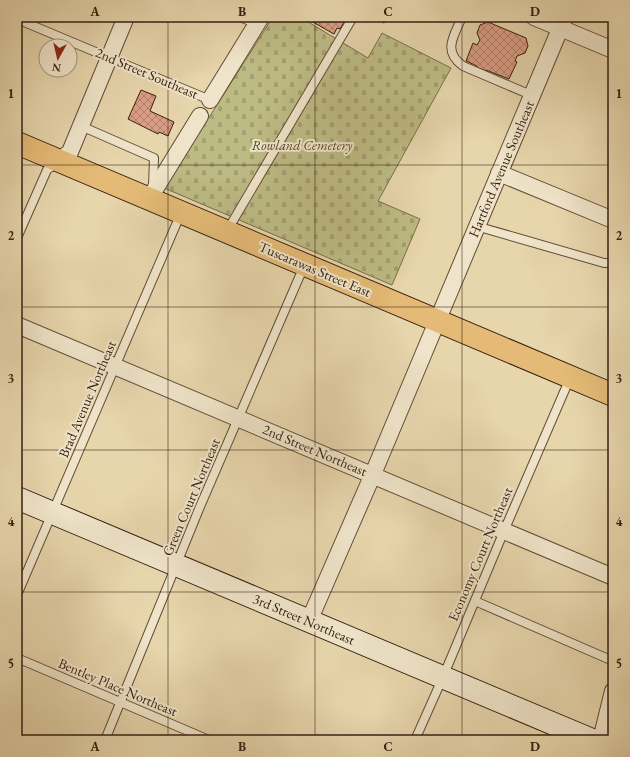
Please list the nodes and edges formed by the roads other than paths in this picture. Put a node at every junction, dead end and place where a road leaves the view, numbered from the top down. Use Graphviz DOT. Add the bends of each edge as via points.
graph roads {
  1 [pos="126,17"];
  2 [pos="240,17"];
  3 [pos="353,17"];
  4 [pos="462,17"];
  5 [pos="534,17"];
  6 [pos="17,19"];
  7 [pos="259,21"];
  8 [pos="562,22"];
  9 [pos="613,50"];
  10 [pos="110,58"];
  11 [pos="531,95"];
  12 [pos="210,100"];
  13 [pos="200,116"];
  14 [pos="81,126"];
  15 [pos="17,143"];
  16 [pos="59,161"];
  17 [pos="499,173"];
  18 [pos="151,196"];
  19 [pos="181,212"];
  20 [pos="613,220"];
  21 [pos="476,226"];
  22 [pos="226,232"];
  23 [pos="17,238"];
  24 [pos="613,263"];
  25 [pos="304,265"];
  26 [pos="437,320"];
  27 [pos="17,325"];
  28 [pos="115,366"];
  29 [pos="570,377"];
  30 [pos="613,395"];
  31 [pos="239,418"];
  32 [pos="373,474"];
  33 [pos="17,498"];
  34 [pos="52,513"];
  35 [pos="504,530"];
  36 [pos="176,565"];
  37 [pos="613,577"];
  38 [pos="17,595"];
  39 [pos="475,601"];
  40 [pos="309,621"];
  41 [pos="17,658"];
  42 [pos="613,661"];
  43 [pos="442,677"];
  44 [pos="613,692"];
  45 [pos="120,703"];
  46 [pos="105,740"];
  47 [pos="209,740"];
  48 [pos="415,740"];
  49 [pos="592,740"];
  50 [pos="601,740"];
  1 -- 10 [label="street"];
  2 -- 7 [label="lane"];
  3 -- 22 [label="lane"];
  4 -- 11 [label="lane" via="451,46 456,61"];
  5 -- 8 [label="street"];
  6 -- 10 [label="lane, 2nd Street Southeast"];
  7 -- 12 [label="street"];
  8 -- 9 [label="street"];
  8 -- 11 [label="street, Hartford Avenue Southeast"];
  10 -- 12 [label="lane, 2nd Street Southeast"];
  10 -- 14 [label="street"];
  11 -- 17 [label="street, Hartford Avenue Southeast"];
  13 -- 18 [label="street"];
  14 -- 16 [label="street" via="70,152"];
  14 -- 18 [label="lane" via="154,158"];
  15 -- 16 [label="main road, Tuscarawas Street East"];
  16 -- 18 [label="main road, Tuscarawas Street East"];
  16 -- 23 [label="lane" via="47,170"];
  17 -- 20 [label="street"];
  17 -- 21 [label="street, Hartford Avenue Southeast"];
  18 -- 19 [label="main road, Tuscarawas Street East"];
  19 -- 22 [label="main road, Tuscarawas Street East"];
  19 -- 28 [label="lane, Brad Avenue Northeast"];
  21 -- 24 [label="lane" via="604,263"];
  21 -- 26 [label="street, Hartford Avenue Southeast"];
  22 -- 25 [label="main road, Tuscarawas Street East"];
  25 -- 26 [label="main road, Tuscarawas Street East"];
  25 -- 31 [label="lane, Green Court Northeast"];
  26 -- 29 [label="main road, Tuscarawas Street East"];
  26 -- 32 [label="street, Hartford Avenue Southeast"];
  27 -- 28 [label="street, 2nd Street Northeast"];
  28 -- 31 [label="street, 2nd Street Northeast"];
  28 -- 34 [label="lane, Brad Avenue Northeast"];
  29 -- 30 [label="main road, Tuscarawas Street East"];
  29 -- 35 [label="lane, Economy Court Northeast"];
  31 -- 32 [label="street, 2nd Street Northeast"];
  31 -- 36 [label="lane, Green Court Northeast"];
  32 -- 35 [label="street, 2nd Street Northeast"];
  32 -- 40 [label="street, Hartford Avenue Southeast"];
  33 -- 34 [label="street, 3rd Street Northeast"];
  34 -- 36 [label="street, 3rd Street Northeast"];
  34 -- 38 [label="lane, Brad Avenue Northeast"];
  35 -- 37 [label="street, 2nd Street Northeast"];
  35 -- 39 [label="lane, Economy Court Northeast"];
  36 -- 40 [label="street, 3rd Street Northeast"];
  36 -- 45 [label="lane, Green Court Northeast"];
  39 -- 42 [label="lane"];
  39 -- 43 [label="lane, Economy Court Northeast"];
  40 -- 43 [label="street, 3rd Street Northeast"];
  41 -- 45 [label="lane, Bentley Place Northeast"];
  43 -- 48 [label="lane, Economy Court Northeast"];
  43 -- 49 [label="street, 3rd Street Northeast"];
  44 -- 50 [label="street"];
  45 -- 46 [label="lane, Green Court Northeast"];
  45 -- 47 [label="lane, Bentley Place Northeast"];
}
